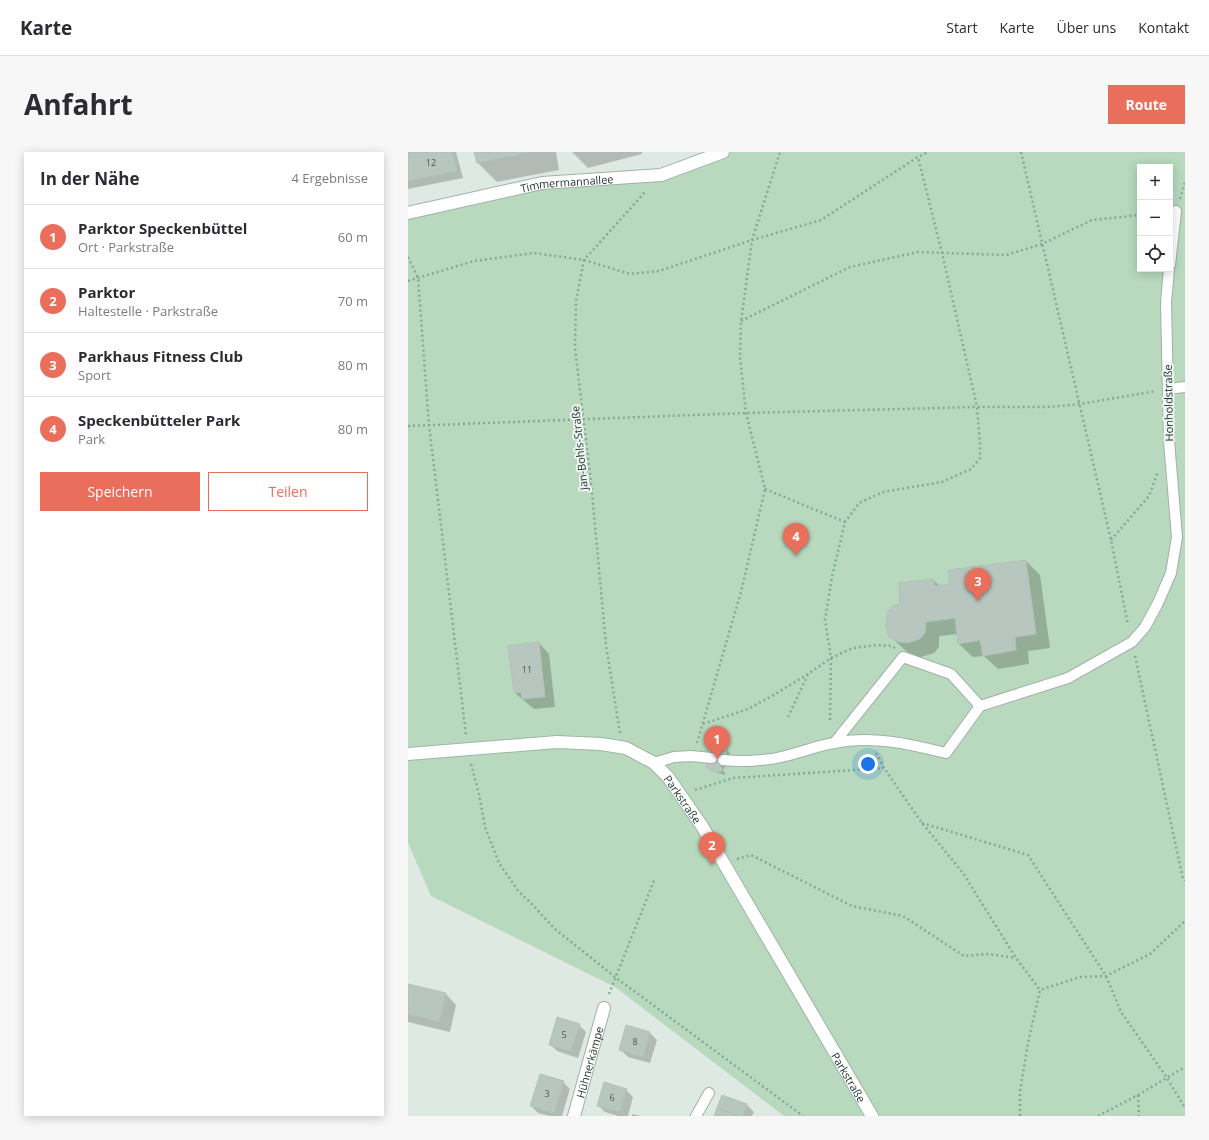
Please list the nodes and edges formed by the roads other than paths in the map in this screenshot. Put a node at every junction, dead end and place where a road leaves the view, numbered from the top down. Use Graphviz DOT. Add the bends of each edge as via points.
graph roads {
  1 [pos="724,152"];
  2 [pos="1176,211"];
  3 [pos="408,213"];
  4 [pos="1173,238"];
  5 [pos="1170,272"];
  6 [pos="1185,387"];
  7 [pos="1168,389"];
  8 [pos="980,706"];
  9 [pos="835,742"];
  10 [pos="408,754"];
  11 [pos="712,758"];
  12 [pos="723,760"];
  13 [pos="654,763"];
  14 [pos="604,1008"];
  15 [pos="709,1093"];
  16 [pos="574,1116"];
  17 [pos="696,1116"];
  18 [pos="872,1116"];
  1 -- 3 [label="street, Timmermannallee" via="661,175 542,183"];
  2 -- 4 [label="lane"];
  5 -- 7 [label="lane, Honholdstraße" via="1166,302"];
  6 -- 7 [label="lane"];
  7 -- 8 [label="lane, Honholdstraße" via="1169,441 1177,537 1170,573 1145,627 1132,642 1068,678"];
  8 -- 9 [label="lane" via="946,753 894,741 868,739"];
  8 -- 9 [label="lane" via="951,674 903,657"];
  9 -- 12 [label="lane" via="779,758 735,762"];
  10 -- 13 [label="street, Parkstraße" via="557,742 626,748"];
  11 -- 13 [label="lane" via="674,757"];
  13 -- 18 [label="street, Parkstraße" via="668,778 702,826"];
  14 -- 16 [label="street, Hühnerkämpe"];
  15 -- 17 [label="lane"];
}
